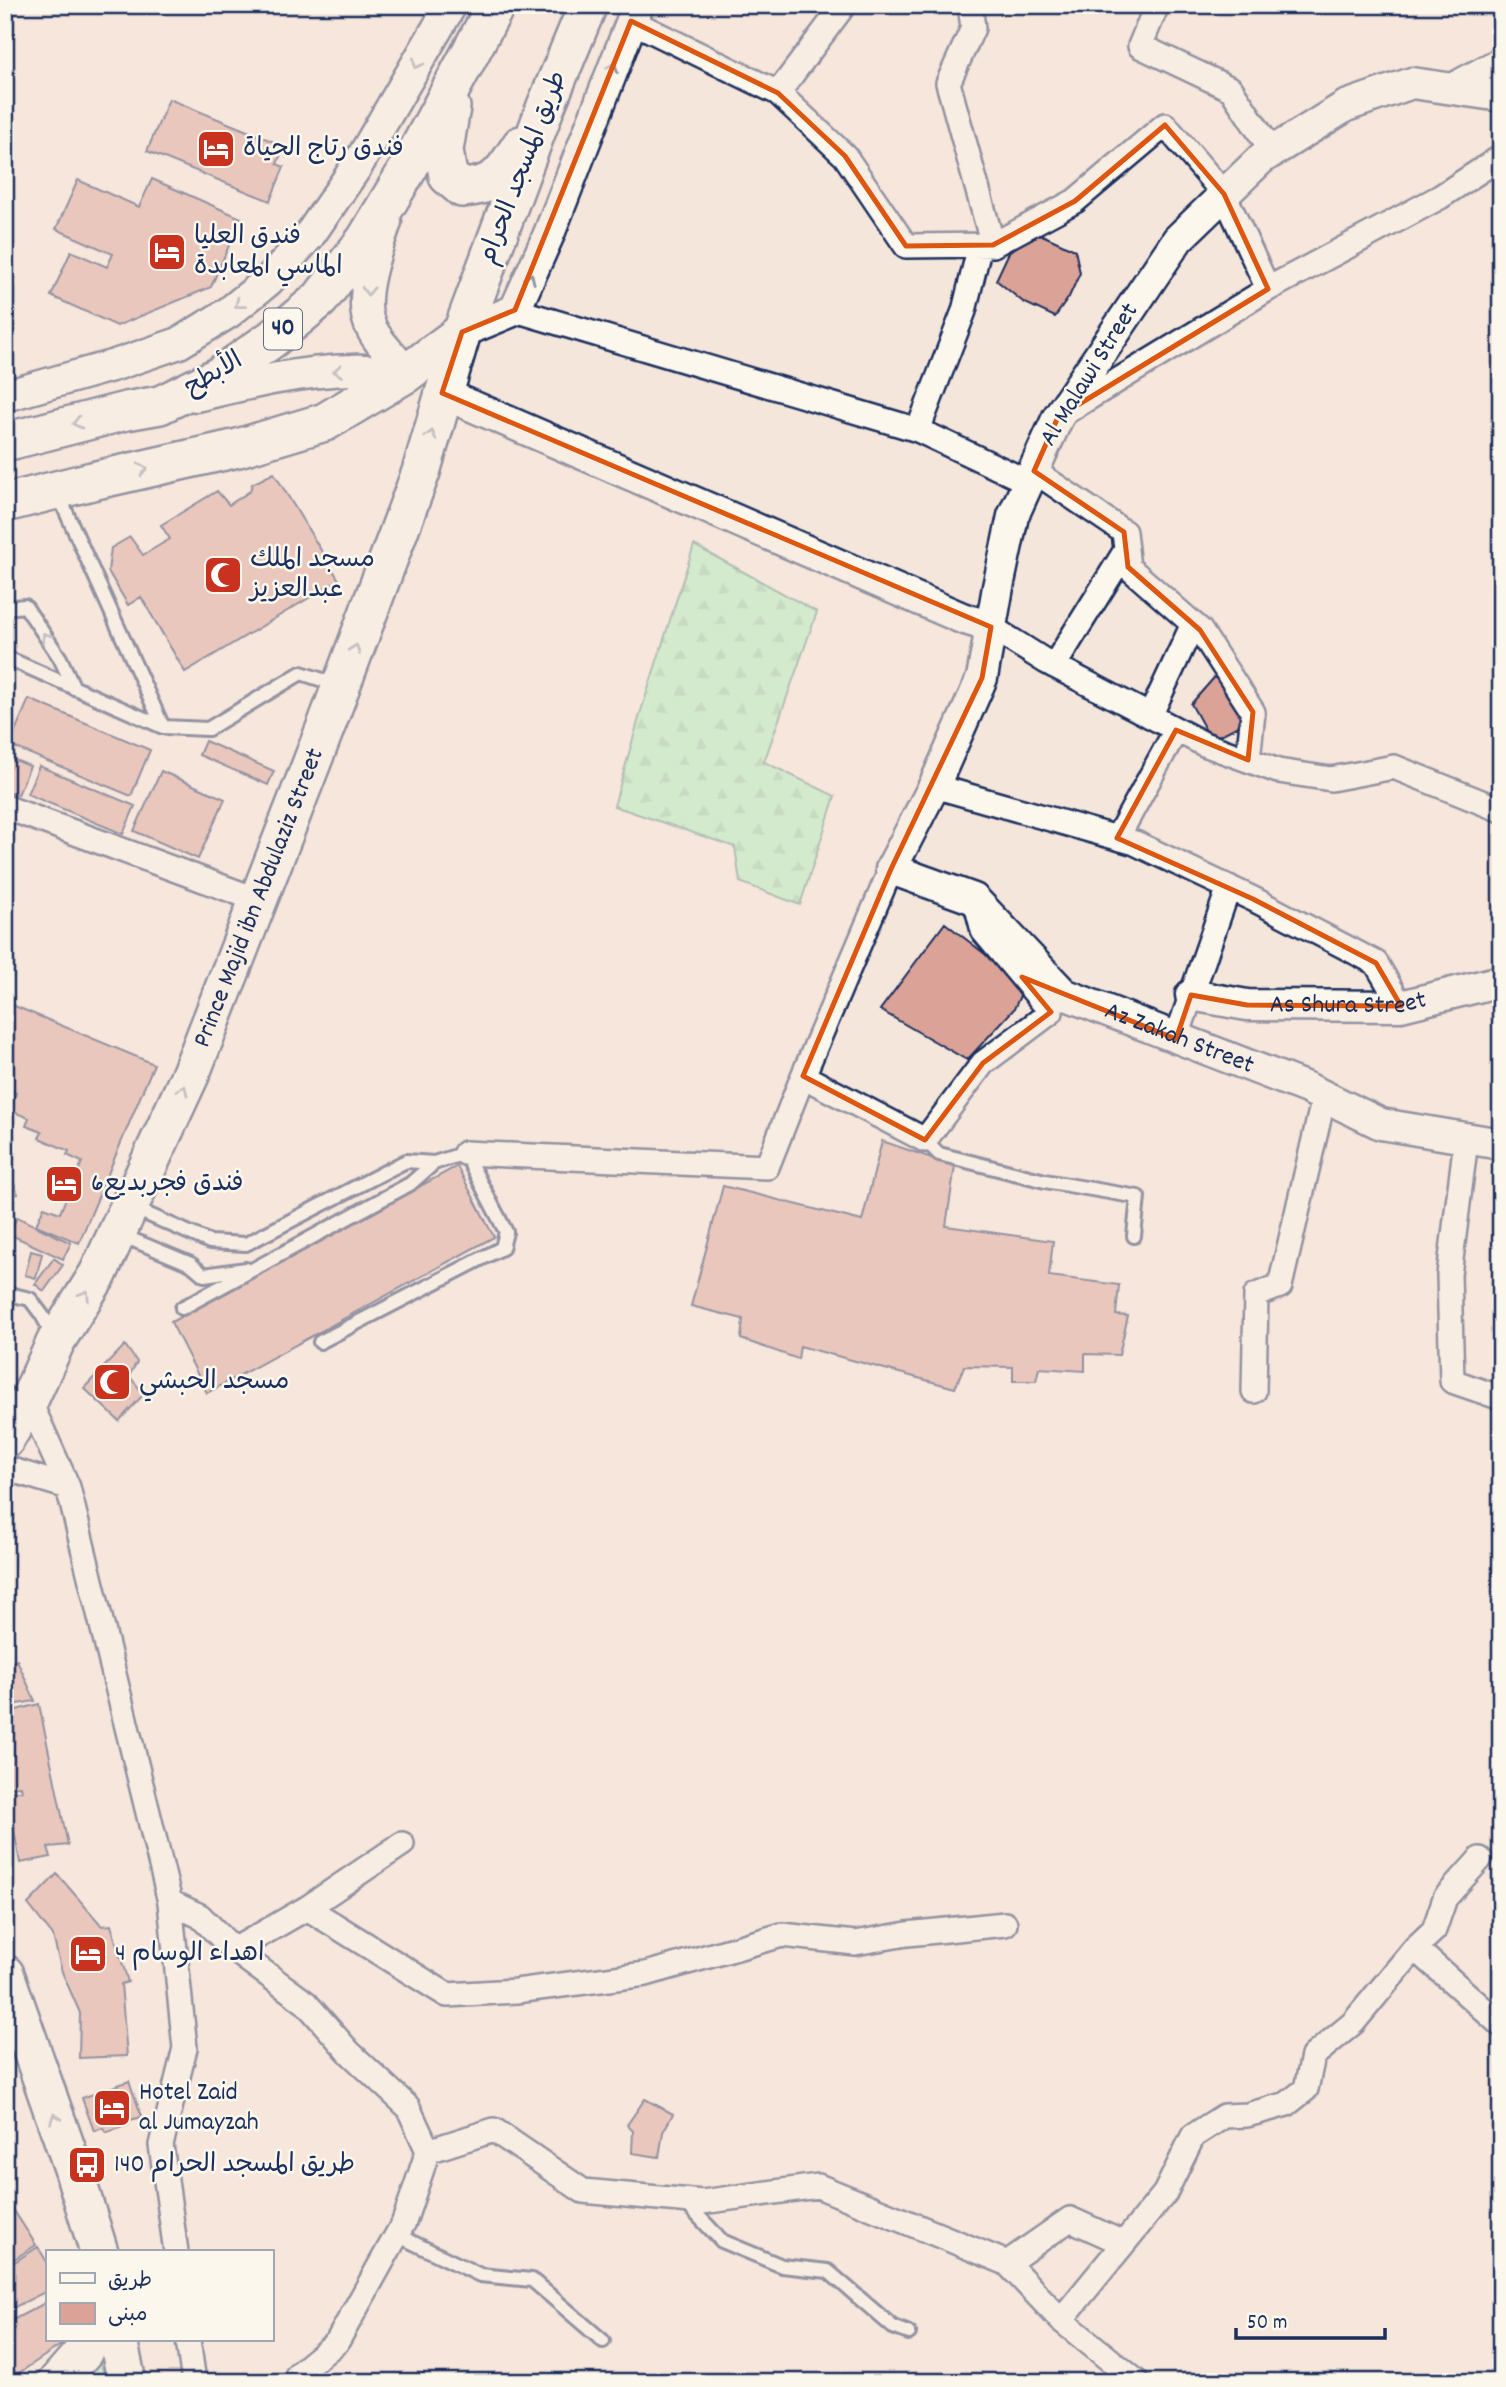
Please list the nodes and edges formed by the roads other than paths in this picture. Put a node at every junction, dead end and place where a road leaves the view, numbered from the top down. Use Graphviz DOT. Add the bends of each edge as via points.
graph roads {
  1 [pos="496,5"];
  2 [pos="588,5"];
  3 [pos="845,5"];
  4 [pos="970,5"];
  5 [pos="1157,5"];
  6 [pos="635,13"];
  7 [pos="446,14"];
  8 [pos="477,40"];
  9 [pos="1501,59"];
  10 [pos="455,82"];
  11 [pos="1447,88"];
  12 [pos="778,93"];
  13 [pos="1501,96"];
  14 [pos="545,106"];
  15 [pos="1272,151"];
  16 [pos="1501,157"];
  17 [pos="402,179"];
  18 [pos="1224,194"];
  19 [pos="986,245"];
  20 [pos="1268,289"];
  21 [pos="515,310"];
  22 [pos="462,332"];
  23 [pos="106,368"];
  24 [pos="407,373"];
  25 [pos="442,393"];
  26 [pos="5,397"];
  27 [pos="143,408"];
  28 [pos="1058,416"];
  29 [pos="918,430"];
  30 [pos="5,442"];
  31 [pos="1031,477"];
  32 [pos="57,491"];
  33 [pos="5,503"];
  34 [pos="1126,550"];
  35 [pos="5,608"];
  36 [pos="1193,624"];
  37 [pos="991,627"];
  38 [pos="5,657"];
  39 [pos="1054,666"];
  40 [pos="341,686"];
  41 [pos="74,688"];
  42 [pos="1150,716"];
  43 [pos="163,727"];
  44 [pos="1176,730"];
  45 [pos="1248,760"];
  46 [pos="934,786"];
  47 [pos="5,807"];
  48 [pos="1501,810"];
  49 [pos="1117,838"];
  50 [pos="891,869"];
  51 [pos="1229,887"];
  52 [pos="974,899"];
  53 [pos="258,900"];
  54 [pos="1501,981"];
  55 [pos="1191,995"];
  56 [pos="1401,1006"];
  57 [pos="1176,1039"];
  58 [pos="803,1076"];
  59 [pos="1324,1097"];
  60 [pos="925,1140"];
  61 [pos="1466,1140"];
  62 [pos="1501,1144"];
  63 [pos="465,1153"];
  64 [pos="434,1163"];
  65 [pos="124,1220"];
  66 [pos="1134,1236"];
  67 [pos="257,1267"];
  68 [pos="5,1293"];
  69 [pos="182,1308"];
  70 [pos="56,1341"];
  71 [pos="320,1342"];
  72 [pos="1254,1391"];
  73 [pos="1501,1398"];
  74 [pos="29,1400"];
  75 [pos="5,1440"];
  76 [pos="5,1468"];
  77 [pos="68,1487"];
  78 [pos="402,1844"];
  79 [pos="1480,1859"];
  80 [pos="170,1902"];
  81 [pos="307,1908"];
  82 [pos="1005,1924"];
  83 [pos="1415,1948"];
  84 [pos="234,1950"];
  85 [pos="5,1974"];
  86 [pos="1501,2025"];
  87 [pos="428,2151"];
  88 [pos="684,2200"];
  89 [pos="397,2235"];
  90 [pos="1123,2244"];
  91 [pos="98,2250"];
  92 [pos="176,2250"];
  93 [pos="1007,2263"];
  94 [pos="1062,2320"];
  95 [pos="909,2333"];
  96 [pos="603,2341"];
  97 [pos="86,2342"];
  98 [pos="118,2342"];
  99 [pos="188,2342"];
  100 [pos="57,2382"];
  101 [pos="127,2382"];
  102 [pos="194,2382"];
  103 [pos="295,2382"];
  104 [pos="1138,2382"];
  1 -- 8 [label="main road, الأبطح / 40"];
  2 -- 14 [label="main road, طريق المسجد الحرام"];
  3 -- 12 [label="street"];
  4 -- 19 [label="street" via="973,28 947,83"];
  5 -- 15 [label="street" via="1140,46 1231,89"];
  6 -- 12 [label="street"];
  21 -- 6 [label="street, one-way" via="550,234"];
  7 -- 8 [label="street"];
  7 -- 23 [label="street, one-way" via="357,166 309,236 268,281 179,343"];
  8 -- 10 [label="main road, الأبطح / 40"];
  9 -- 11 [label="street"];
  10 -- 14 [label="main road" via="444,150 448,176 462,188 482,187 502,174"];
  10 -- 17 [label="main road, الأبطح / 40"];
  11 -- 13 [label="street, Al Malawi Street"];
  11 -- 15 [label="street, Al Malawi Street" via="1412,83 1346,106"];
  12 -- 19 [label="street" via="845,156 906,246"];
  14 -- 22 [label="main road, طريق المسجد الحرام"];
  15 -- 18 [label="street, Al Malawi Street"];
  16 -- 20 [label="street" via="1440,197"];
  17 -- 24 [label="street, one-way" via="367,283 367,318"];
  17 -- 27 [label="main road, الأبطح / 40" via="366,239 320,299 219,376"];
  18 -- 19 [label="street" via="1165,125 1075,201"];
  18 -- 20 [label="street"];
  18 -- 28 [label="street, Al Malawi Street" via="1178,239"];
  19 -- 29 [label="street"];
  20 -- 28 [label="street"];
  21 -- 22 [label="street"];
  21 -- 29 [label="street"];
  22 -- 24 [label="main road"];
  22 -- 25 [label="main road, Prince Majid ibn Abdulaziz Street"];
  23 -- 26 [label="street"];
  23 -- 27 [label="street"];
  24 -- 27 [label="street, one-way" via="352,369 308,374"];
  32 -- 24 [label="main road, one-way" via="325,422"];
  25 -- 37 [label="street"];
  40 -- 25 [label="main road, Prince Majid ibn Abdulaziz Street, one-way" via="421,472"];
  27 -- 30 [label="main road, الأبطح / 40, one-way"];
  28 -- 31 [label="street, Al Malawi Street"];
  29 -- 31 [label="street"];
  31 -- 34 [label="street" via="1124,533"];
  31 -- 37 [label="street, Al Malawi Street" via="1013,516"];
  32 -- 33 [label="main road"];
  32 -- 43 [label="lane"];
  34 -- 36 [label="street" via="1128,567"];
  34 -- 39 [label="street"];
  41 -- 35 [label="lane, one-way" via="25,606"];
  36 -- 42 [label="street"];
  36 -- 45 [label="street" via="1253,712"];
  37 -- 39 [label="street"];
  37 -- 46 [label="street, Al Malawi Street" via="982,678"];
  38 -- 41 [label="lane"];
  39 -- 42 [label="street"];
  40 -- 43 [label="lane" via="301,673 208,729"];
  40 -- 53 [label="main road, Prince Majid ibn Abdulaziz Street"];
  41 -- 43 [label="lane"];
  42 -- 44 [label="street"];
  44 -- 45 [label="street"];
  44 -- 49 [label="street"];
  45 -- 48 [label="street" via="1278,771 1331,779 1394,767"];
  46 -- 49 [label="street"];
  46 -- 50 [label="street, Al Malawi Street"];
  47 -- 53 [label="street"];
  49 -- 51 [label="street"];
  50 -- 52 [label="street, Az Zakah Street"];
  50 -- 58 [label="street"];
  51 -- 55 [label="street"];
  51 -- 56 [label="street" via="1376,963"];
  52 -- 57 [label="street, Az Zakah Street" via="1064,994"];
  52 -- 60 [label="street" via="984,931 1051,1012 983,1063"];
  65 -- 53 [label="main road, Prince Majid ibn Abdulaziz Street, one-way" via="191,1073"];
  54 -- 56 [label="street, As Shura Street"];
  55 -- 56 [label="street, As Shura Street" via="1247,1005"];
  55 -- 57 [label="street"];
  57 -- 59 [label="street, Az Zakah Street"];
  58 -- 60 [label="street"];
  58 -- 63 [label="street" via="767,1167"];
  59 -- 61 [label="street, Az Zakah Street" via="1381,1124"];
  59 -- 72 [label="street" via="1280,1286 1256,1295"];
  60 -- 66 [label="lane" via="939,1154 1045,1181 1138,1197"];
  61 -- 62 [label="street, Az Zakah Street"];
  61 -- 73 [label="street" via="1449,1275 1452,1381"];
  63 -- 64 [label="lane"];
  63 -- 71 [label="lane" via="506,1232 502,1248"];
  64 -- 65 [label="lane" via="406,1161 246,1244 210,1242"];
  64 -- 67 [label="lane" via="410,1184"];
  65 -- 67 [label="lane" via="204,1275"];
  70 -- 65 [label="main road, Prince Majid ibn Abdulaziz Street, one-way" via="98,1274"];
  67 -- 69 [label="lane"];
  68 -- 70 [label="lane" via="30,1299"];
  70 -- 74 [label="main road, Prince Majid ibn Abdulaziz Street"];
  74 -- 75 [label="main road, Prince Majid ibn Abdulaziz Street"];
  74 -- 77 [label="street"];
  76 -- 77 [label="street"];
  77 -- 80 [label="street"];
  78 -- 81 [label="street"];
  79 -- 83 [label="street" via="1445,1898 1434,1930"];
  80 -- 84 [label="street" via="200,1916"];
  80 -- 92 [label="street" via="185,2048 161,2145"];
  81 -- 82 [label="street" via="447,1995 516,1992 646,1974 782,1935 855,1943"];
  81 -- 84 [label="street"];
  83 -- 86 [label="street"];
  83 -- 90 [label="street" via="1353,2023 1313,2056 1306,2089 1287,2104 1224,2116 1193,2136 1165,2193"];
  84 -- 87 [label="street" via="306,2003 350,2053 408,2107"];
  91 -- 85 [label="main road, one-way"];
  87 -- 88 [label="street" via="494,2130 583,2191"];
  87 -- 89 [label="street"];
  88 -- 93 [label="street" via="702,2202 818,2186"];
  88 -- 95 [label="lane" via="722,2241 782,2266 828,2271 893,2327"];
  89 -- 96 [label="lane" via="480,2275 533,2280"];
  89 -- 103 [label="street" via="337,2342 298,2374"];
  90 -- 93 [label="street" via="1070,2220"];
  90 -- 94 [label="street"];
  93 -- 94 [label="street"];
  94 -- 104 [label="street"];
  97 -- 100 [label="main road"];
  98 -- 101 [label="main road"];
  99 -- 102 [label="street"];
}
